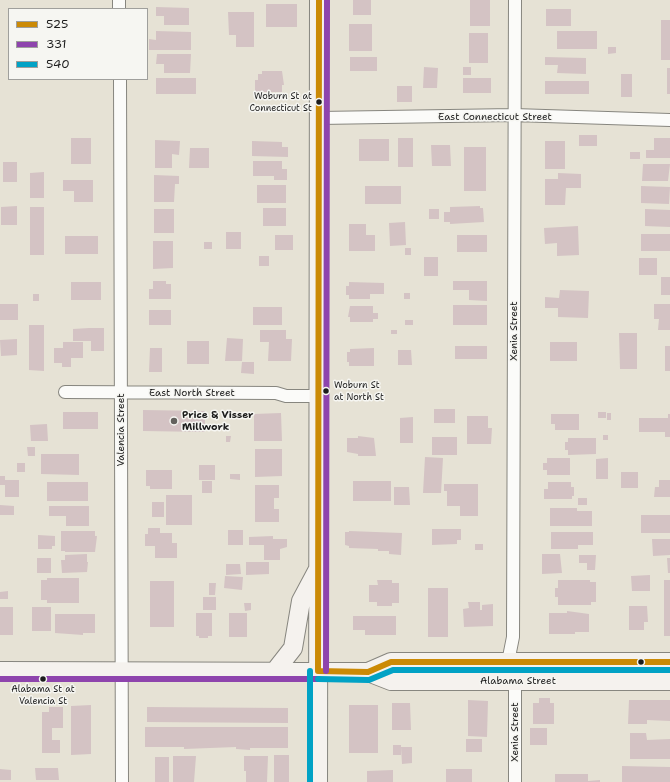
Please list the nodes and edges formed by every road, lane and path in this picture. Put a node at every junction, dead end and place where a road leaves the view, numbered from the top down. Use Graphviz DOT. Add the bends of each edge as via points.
graph roads {
  1 [pos="319,0"];
  2 [pos="515,0"];
  3 [pos="120,80"];
  4 [pos="514,116"];
  5 [pos="319,118"];
  6 [pos="670,120"];
  7 [pos="64,392"];
  8 [pos="121,392"];
  9 [pos="319,396"];
  10 [pos="318,568"];
  11 [pos="508,662"];
  12 [pos="670,662"];
  13 [pos="0,671"];
  14 [pos="122,671"];
  15 [pos="275,671"];
  16 [pos="318,671"];
  17 [pos="368,672"];
  18 [pos="515,681"];
  19 [pos="670,681"];
  20 [pos="122,782"];
  21 [pos="318,782"];
  22 [pos="515,782"];
  1 -- 5 [label="main road"];
  2 -- 4 [label="street, Xenia Street"];
  3 -- 8 [label="street, Valencia Street"];
  4 -- 5 [label="street, East Connecticut Street"];
  4 -- 6 [label="street, East Connecticut Street"];
  4 -- 11 [label="street, Xenia Street" via="513,637"];
  5 -- 9 [label="main road"];
  7 -- 8 [label="street, East North Street"];
  8 -- 9 [label="street, East North Street" via="276,393 286,396"];
  8 -- 14 [label="street, Valencia Street"];
  9 -- 10 [label="main road"];
  10 -- 15 [label="main road" via="300,601 293,648"];
  10 -- 16 [label="main road"];
  11 -- 12 [label="main road, Alabama Street"];
  11 -- 17 [label="main road, Alabama Street" via="390,662"];
  13 -- 14 [label="main road, Alabama Street"];
  14 -- 15 [label="main road, Alabama Street"];
  14 -- 20 [label="street, Valencia Street"];
  15 -- 16 [label="main road, Alabama Street"];
  16 -- 17 [label="main road, Alabama Street"];
  16 -- 21 [label="main road"];
  17 -- 18 [label="main road, Alabama Street" via="391,682"];
  18 -- 19 [label="main road, Alabama Street"];
  18 -- 22 [label="street, Xenia Street"];
}
